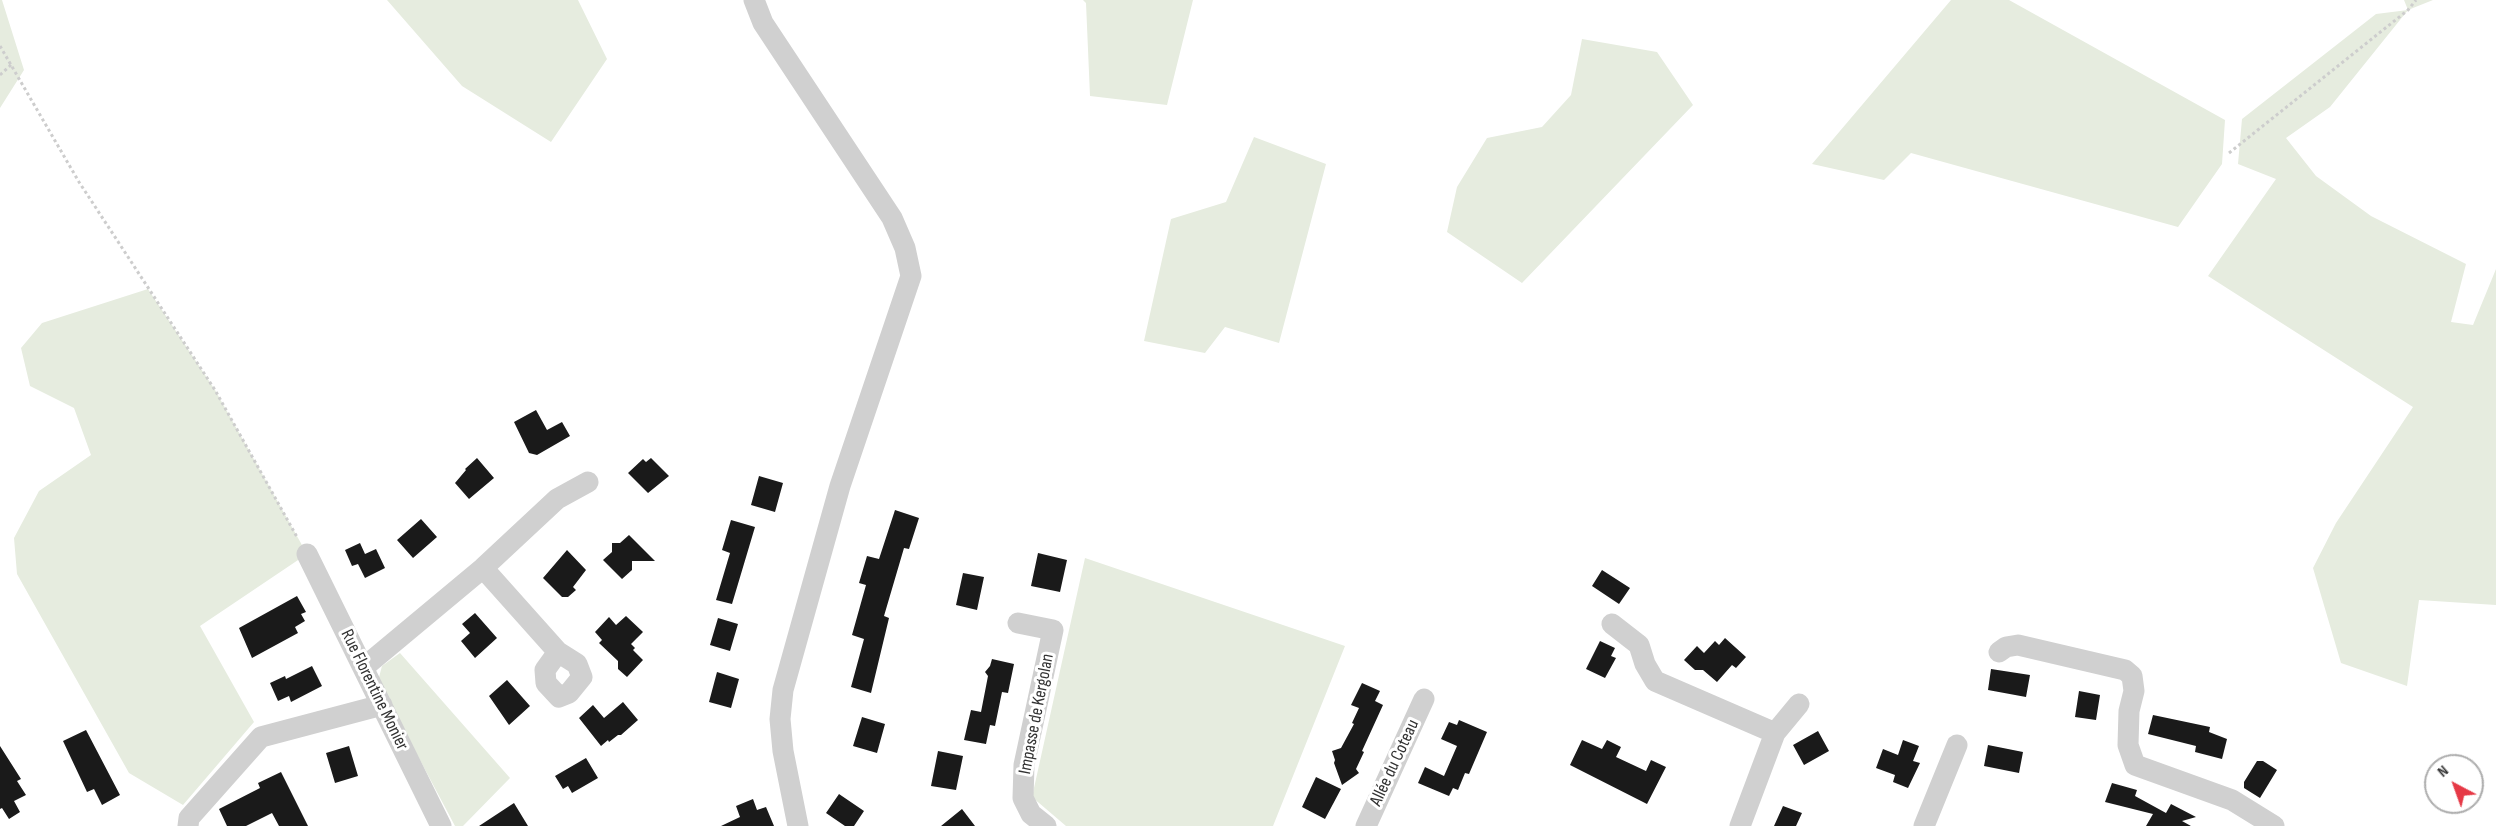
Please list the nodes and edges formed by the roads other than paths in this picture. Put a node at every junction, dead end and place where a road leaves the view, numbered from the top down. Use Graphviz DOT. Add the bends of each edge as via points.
graph roads {
  1 [pos="754,0"];
  2 [pos="588,482"];
  3 [pos="307,554"];
  4 [pos="483,568"];
  5 [pos="1018,623"];
  6 [pos="1612,624"];
  7 [pos="558,652"];
  8 [pos="2000,652"];
  9 [pos="363,668"];
  10 [pos="1424,699"];
  11 [pos="1798,704"];
  12 [pos="382,705"];
  13 [pos="1775,733"];
  14 [pos="1957,745"];
  15 [pos="188,826"];
  16 [pos="441,826"];
  17 [pos="798,826"];
  18 [pos="1046,826"];
  19 [pos="1366,826"];
  20 [pos="1740,826"];
  21 [pos="1924,826"];
  22 [pos="2274,826"];
  1 -- 17 [label="street" via="764,22 892,218 905,248 910,276 840,486 783,690 783,751"];
  2 -- 4 [label="street" via="557,499"];
  3 -- 9 [label="street, Rue Florentine Monier"];
  4 -- 7 [label="street"];
  4 -- 9 [label="street"];
  5 -- 18 [label="street, Impasse de Kergolan" via="1053,630 1024,765 1023,798 1031,814"];
  6 -- 13 [label="street" via="1639,645 1655,681"];
  8 -- 22 [label="street" via="2018,645 2126,670 2132,676 2134,691 2128,745 2135,765 2232,800"];
  9 -- 12 [label="street, Rue Florentine Monier"];
  10 -- 19 [label="street, Allée du Coteau"];
  11 -- 13 [label="street"];
  12 -- 15 [label="street" via="261,737 189,818"];
  12 -- 16 [label="street, Rue Florentine Monier"];
  13 -- 20 [label="street"];
  14 -- 21 [label="street"];
}
